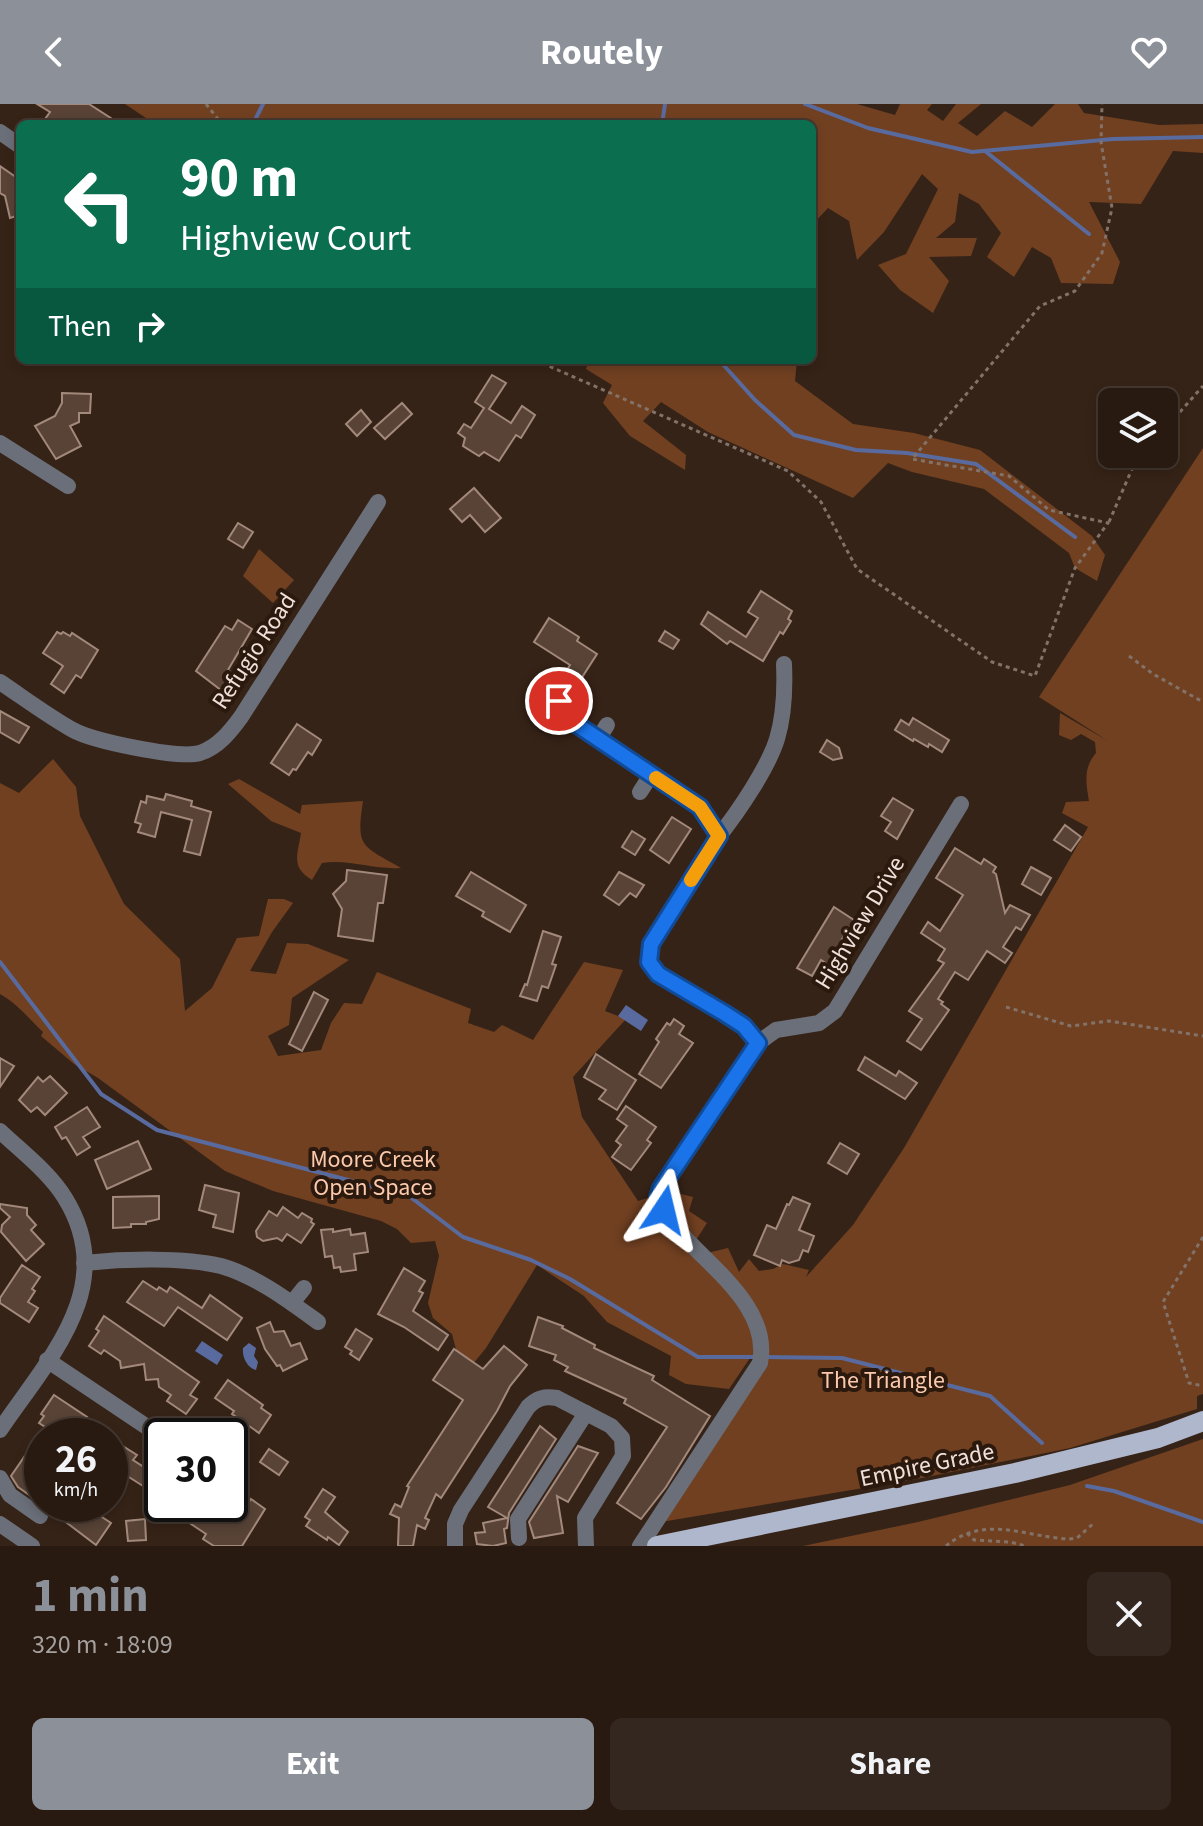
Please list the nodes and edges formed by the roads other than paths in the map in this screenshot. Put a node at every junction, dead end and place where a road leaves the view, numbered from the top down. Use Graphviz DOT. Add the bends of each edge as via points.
graph roads {
  1 [pos="0,443"];
  2 [pos="68,486"];
  3 [pos="378,502"];
  4 [pos="784,664"];
  5 [pos="0,682"];
  6 [pos="559,701"];
  7 [pos="651,775"];
  8 [pos="640,792"];
  9 [pos="961,804"];
  10 [pos="719,836"];
  11 [pos="758,1043"];
  12 [pos="0,1131"];
  13 [pos="84,1263"];
  14 [pos="304,1288"];
  15 [pos="292,1303"];
  16 [pos="318,1322"];
  17 [pos="47,1360"];
  18 [pos="586,1413"];
  19 [pos="1203,1421"];
  20 [pos="144,1425"];
  21 [pos="0,1430"];
  22 [pos="0,1478"];
  23 [pos="24,1505"];
  24 [pos="0,1524"];
  25 [pos="519,1538"];
  26 [pos="32,1546"];
  27 [pos="455,1546"];
  28 [pos="586,1546"];
  29 [pos="640,1546"];
  30 [pos="657,1546"];
  1 -- 2 [label="street"];
  3 -- 5 [label="street, Refugio Road" via="241,717 218,743 200,753 182,756 89,737"];
  4 -- 10 [label="street" via="777,739 747,798"];
  6 -- 7 [label="street" via="573,722 603,732"];
  7 -- 8 [label="street"];
  7 -- 10 [label="street" via="700,807"];
  9 -- 11 [label="street, Highview Drive" via="835,1011 819,1023 776,1030"];
  10 -- 11 [label="street" via="651,944 649,962 658,974 744,1026"];
  11 -- 29 [label="street" via="658,1197 675,1228 743,1297 760,1341 760,1363"];
  12 -- 13 [label="street" via="64,1197 79,1226"];
  13 -- 15 [label="street" via="198,1262 234,1271"];
  13 -- 17 [label="street" via="81,1299 69,1329"];
  14 -- 15 [label="street"];
  15 -- 16 [label="street"];
  17 -- 20 [label="street"];
  17 -- 21 [label="street"];
  18 -- 25 [label="street" via="518,1519"];
  18 -- 27 [label="street" via="548,1397 528,1407 461,1510"];
  18 -- 28 [label="street" via="618,1431 624,1446 585,1518"];
  19 -- 30 [label="main road, Empire Grade" via="1158,1438 1015,1473"];
  22 -- 23 [label="street"];
  24 -- 26 [label="street"];
}
